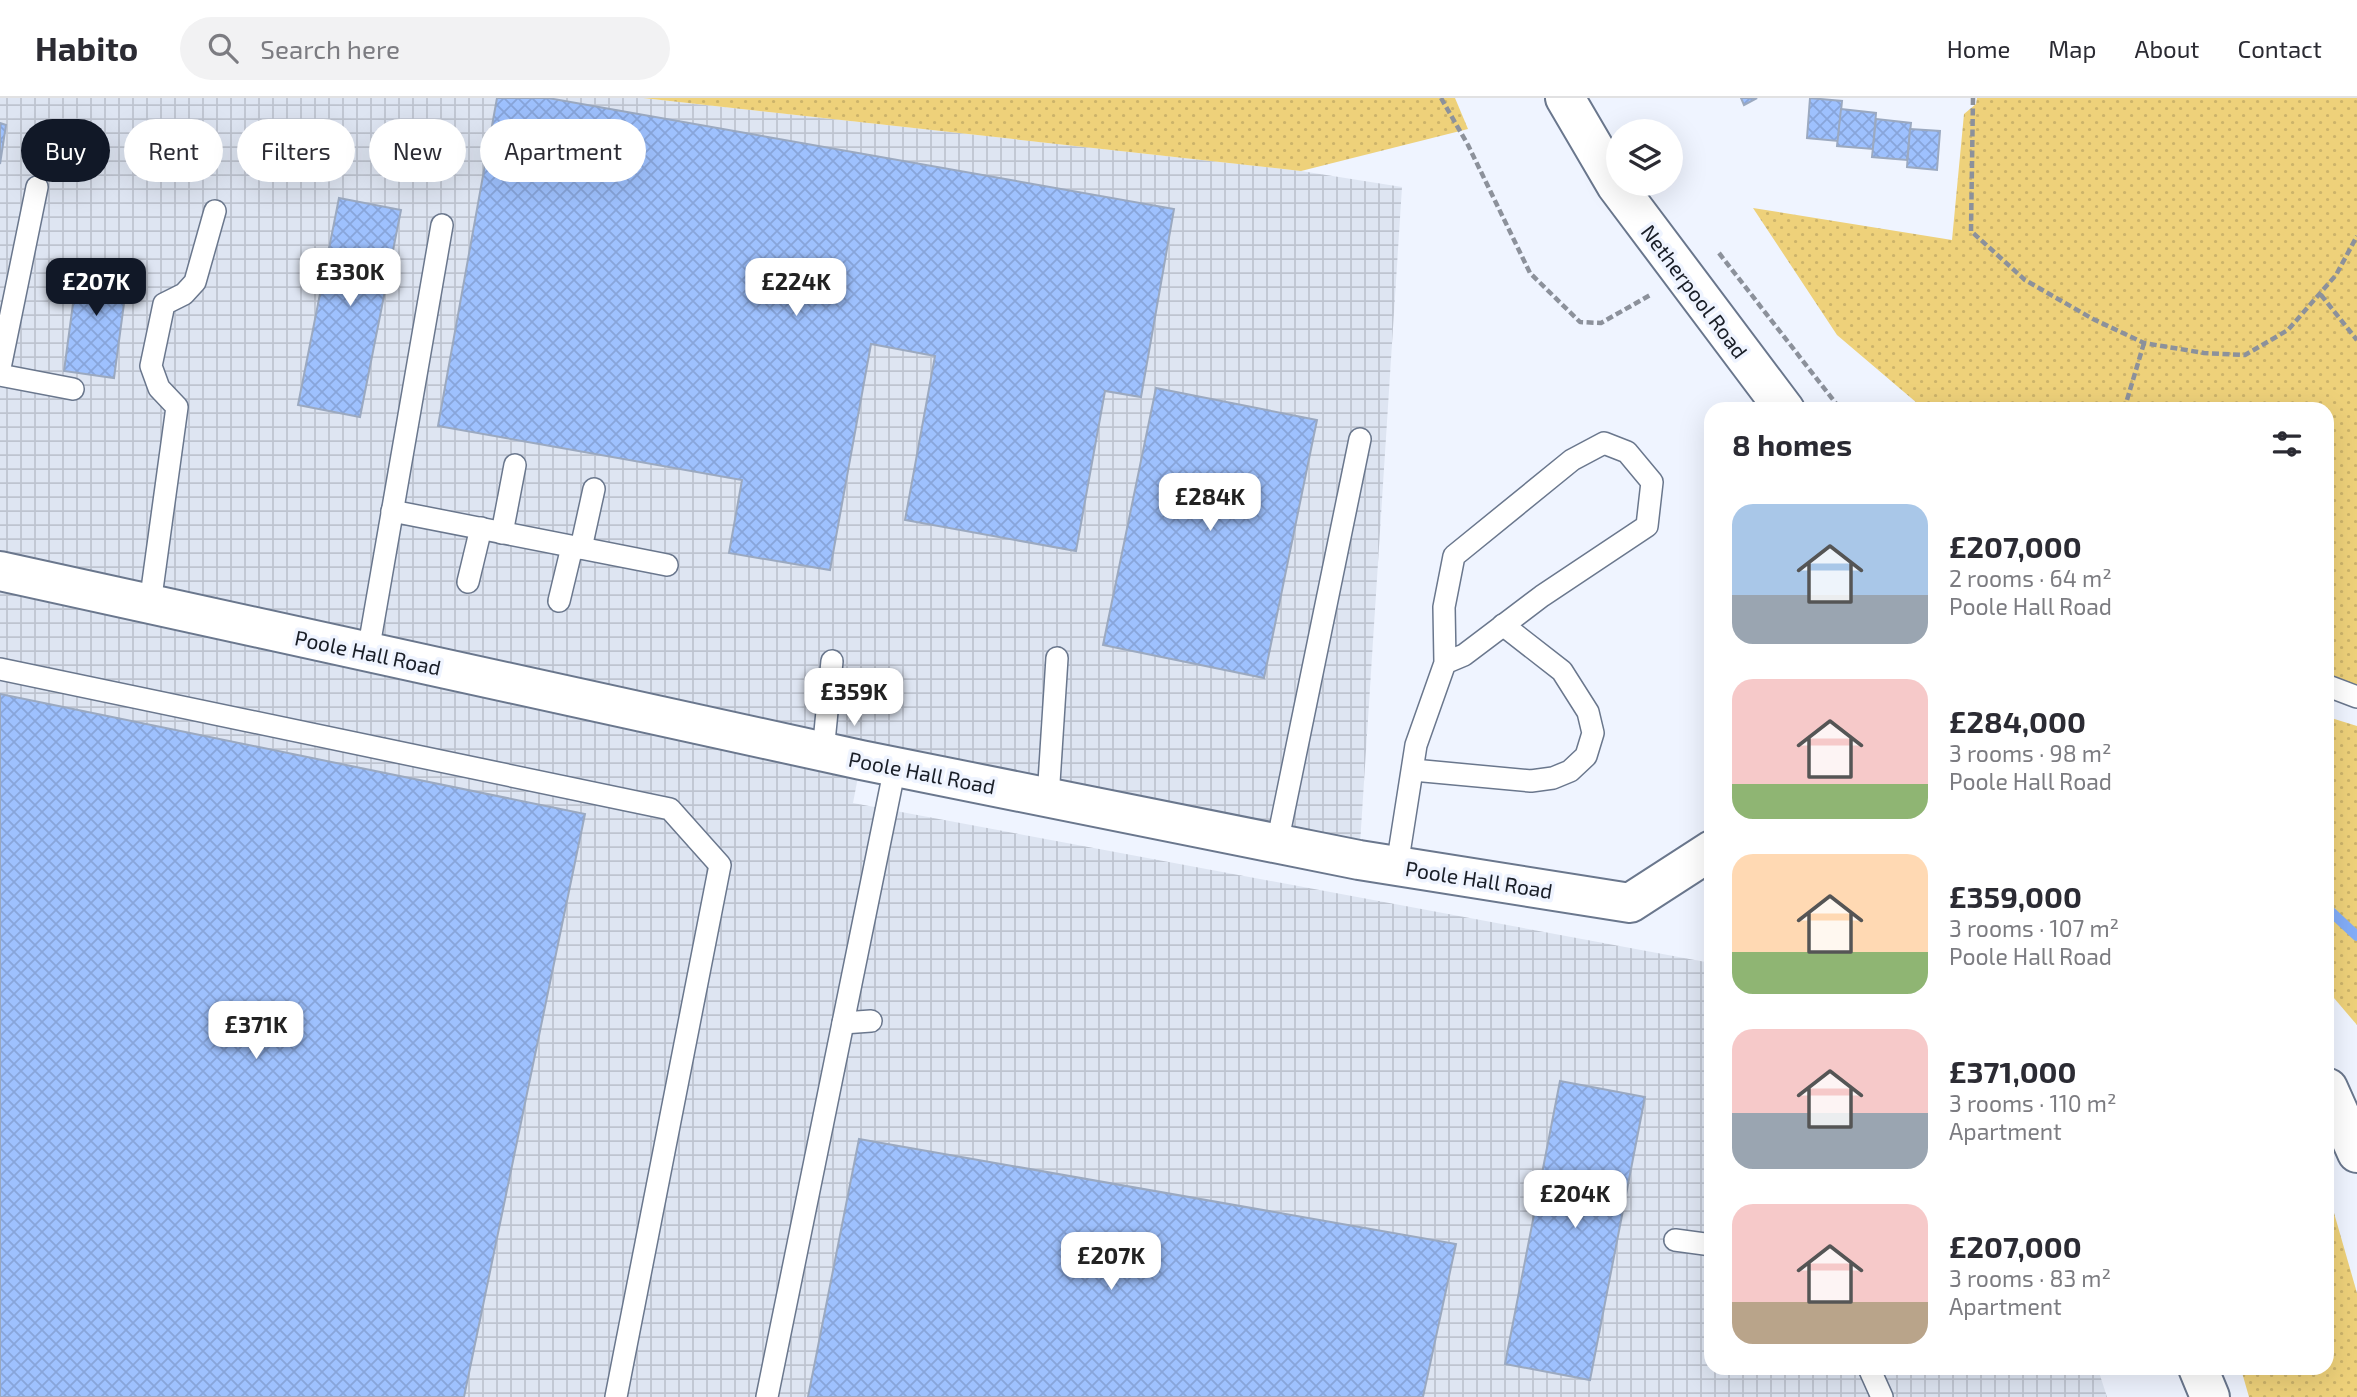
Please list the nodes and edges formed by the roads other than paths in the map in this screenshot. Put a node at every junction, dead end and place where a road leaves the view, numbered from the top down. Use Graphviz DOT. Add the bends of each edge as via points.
graph roads {
  1 [pos="1565,98"];
  2 [pos="37,187"];
  3 [pos="215,211"];
  4 [pos="442,225"];
  5 [pos="0,368"];
  6 [pos="0,374"];
  7 [pos="73,389"];
  8 [pos="1779,402"];
  9 [pos="1360,439"];
  10 [pos="515,465"];
  11 [pos="594,489"];
  12 [pos="392,510"];
  13 [pos="491,530"];
  14 [pos="576,548"];
  15 [pos="667,565"];
  16 [pos="0,571"];
  17 [pos="468,582"];
  18 [pos="559,601"];
  19 [pos="150,604"];
  20 [pos="1503,625"];
  21 [pos="368,652"];
  22 [pos="1057,658"];
  23 [pos="831,661"];
  24 [pos="1446,663"];
  25 [pos="0,669"];
  26 [pos="2334,688"];
  27 [pos="2357,697"];
  28 [pos="823,752"];
  29 [pos="895,767"];
  30 [pos="1413,770"];
  31 [pos="1048,798"];
  32 [pos="1277,844"];
  33 [pos="1704,855"];
  34 [pos="1397,866"];
  35 [pos="871,1021"];
  36 [pos="843,1023"];
  37 [pos="2334,1087"];
  38 [pos="2334,1101"];
  39 [pos="2357,1110"];
  40 [pos="2357,1153"];
  41 [pos="1675,1240"];
  42 [pos="1704,1244"];
  43 [pos="1872,1375"];
  44 [pos="2200,1375"];
  45 [pos="616,1397"];
  46 [pos="767,1397"];
  47 [pos="1882,1397"];
  48 [pos="2210,1397"];
  1 -- 8 [label="street, Netherpool Road" via="1615,186"];
  2 -- 5 [label="lane"];
  3 -- 19 [label="lane" via="195,282 164,304 151,366 159,388 177,407"];
  4 -- 12 [label="lane"];
  6 -- 7 [label="lane"];
  9 -- 32 [label="lane"];
  10 -- 13 [label="lane"];
  11 -- 14 [label="lane"];
  12 -- 13 [label="lane"];
  12 -- 21 [label="lane"];
  13 -- 14 [label="lane"];
  13 -- 17 [label="lane"];
  14 -- 15 [label="lane"];
  14 -- 18 [label="lane"];
  16 -- 19 [label="street, Poole Hall Road"];
  19 -- 21 [label="street, Poole Hall Road"];
  20 -- 24 [label="lane"];
  20 -- 24 [label="lane" via="1647,526 1652,482 1627,452 1604,443 1572,460 1454,556 1444,607"];
  20 -- 30 [label="lane" via="1562,671 1588,712 1593,733 1586,756 1570,771 1531,781"];
  21 -- 28 [label="street, Poole Hall Road"];
  22 -- 31 [label="lane"];
  23 -- 28 [label="lane"];
  24 -- 30 [label="lane" via="1416,745"];
  25 -- 45 [label="lane" via="670,809 720,865"];
  26 -- 27 [label="lane"];
  28 -- 29 [label="street, Poole Hall Road"];
  29 -- 31 [label="street, Poole Hall Road"];
  29 -- 36 [label="lane"];
  30 -- 34 [label="lane"];
  31 -- 32 [label="street, Poole Hall Road"];
  32 -- 34 [label="street, Poole Hall Road"];
  33 -- 34 [label="street, Poole Hall Road" via="1630,903"];
  35 -- 36 [label="lane"];
  36 -- 46 [label="lane"];
  37 -- 39 [label="street"];
  38 -- 40 [label="street"];
  41 -- 42 [label="lane"];
  43 -- 47 [label="lane"];
  44 -- 48 [label="street"];
}
